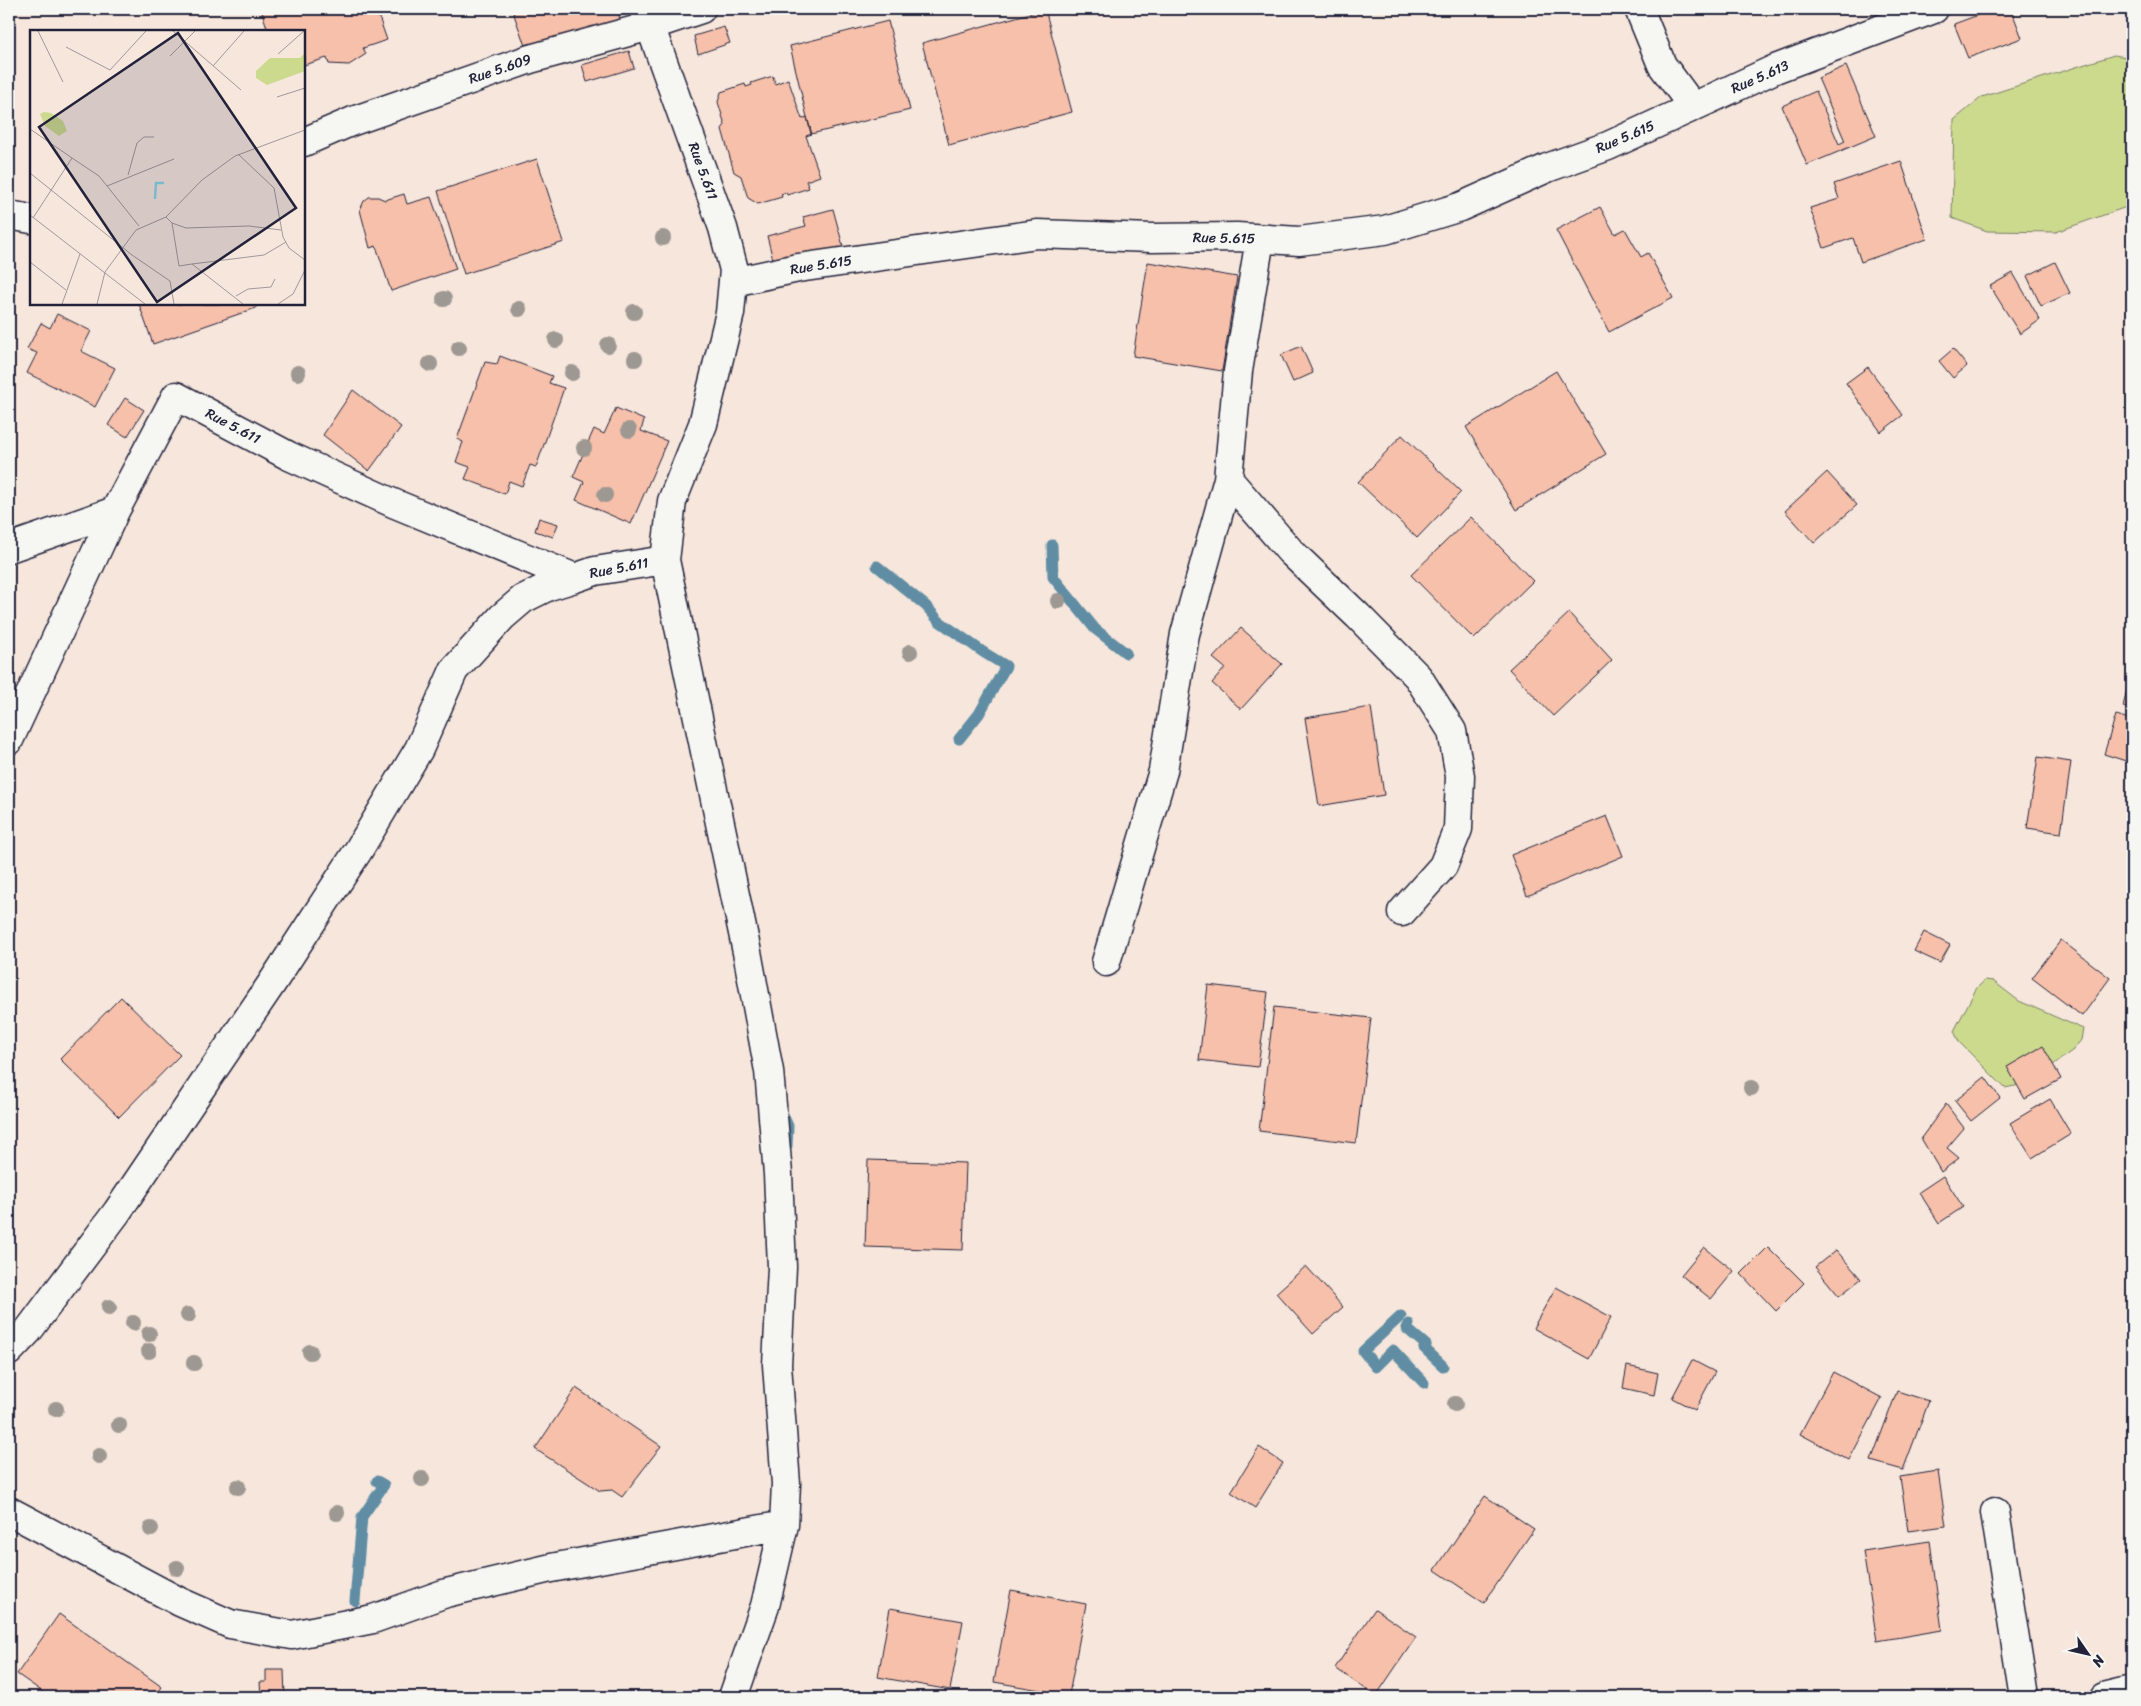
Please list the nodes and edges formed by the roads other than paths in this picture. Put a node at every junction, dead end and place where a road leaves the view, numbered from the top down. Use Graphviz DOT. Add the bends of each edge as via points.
graph roads {
  1 [pos="701,9"];
  2 [pos="1638,9"];
  3 [pos="1934,9"];
  4 [pos="647,17"];
  5 [pos="1693,107"];
  6 [pos="305,142"];
  7 [pos="9,215"];
  8 [pos="30,219"];
  9 [pos="1260,239"];
  10 [pos="733,282"];
  11 [pos="1228,479"];
  12 [pos="115,511"];
  13 [pos="9,548"];
  14 [pos="665,560"];
  15 [pos="575,578"];
  16 [pos="9,740"];
  17 [pos="1402,912"];
  18 [pos="1106,962"];
  19 [pos="9,1351"];
  20 [pos="9,1511"];
  21 [pos="1994,1512"];
  22 [pos="784,1525"];
  23 [pos="2132,1690"];
  24 [pos="733,1697"];
  25 [pos="2024,1697"];
  26 [pos="2103,1697"];
  1 -- 4 [label="street, Rue 5.609"];
  2 -- 5 [label="street" via="1662,65"];
  3 -- 5 [label="street, Rue 5.613" via="1775,69"];
  4 -- 6 [label="street, Rue 5.609" via="353,121"];
  4 -- 10 [label="street, Rue 5.611" via="723,228 734,270"];
  5 -- 9 [label="street, Rue 5.615" via="1608,146 1547,168 1451,210 1385,230 1299,241"];
  7 -- 8 [label="street"];
  9 -- 10 [label="street, Rue 5.615" via="1038,234 798,268"];
  9 -- 11 [label="street" via="1238,371"];
  10 -- 14 [label="street, Rue 5.611" via="730,313 702,424 672,501"];
  11 -- 17 [label="street" via="1290,551 1418,677 1452,731 1460,776 1458,829 1443,866"];
  11 -- 18 [label="street" via="1185,634 1162,771"];
  12 -- 13 [label="street"];
  12 -- 15 [label="street, Rue 5.611" via="176,396 298,460"];
  12 -- 16 [label="street"];
  14 -- 15 [label="street, Rue 5.611" via="595,571"];
  14 -- 22 [label="street" via="769,1072 782,1268 777,1365 786,1484"];
  15 -- 19 [label="street" via="524,598 502,617 454,670 419,749 358,851 272,983 117,1212 34,1323"];
  20 -- 22 [label="street" via="180,1602 230,1624 292,1635 373,1619 446,1593 551,1568"];
  21 -- 25 [label="street"];
  22 -- 24 [label="street" via="765,1606"];
  23 -- 26 [label="street"];
}
